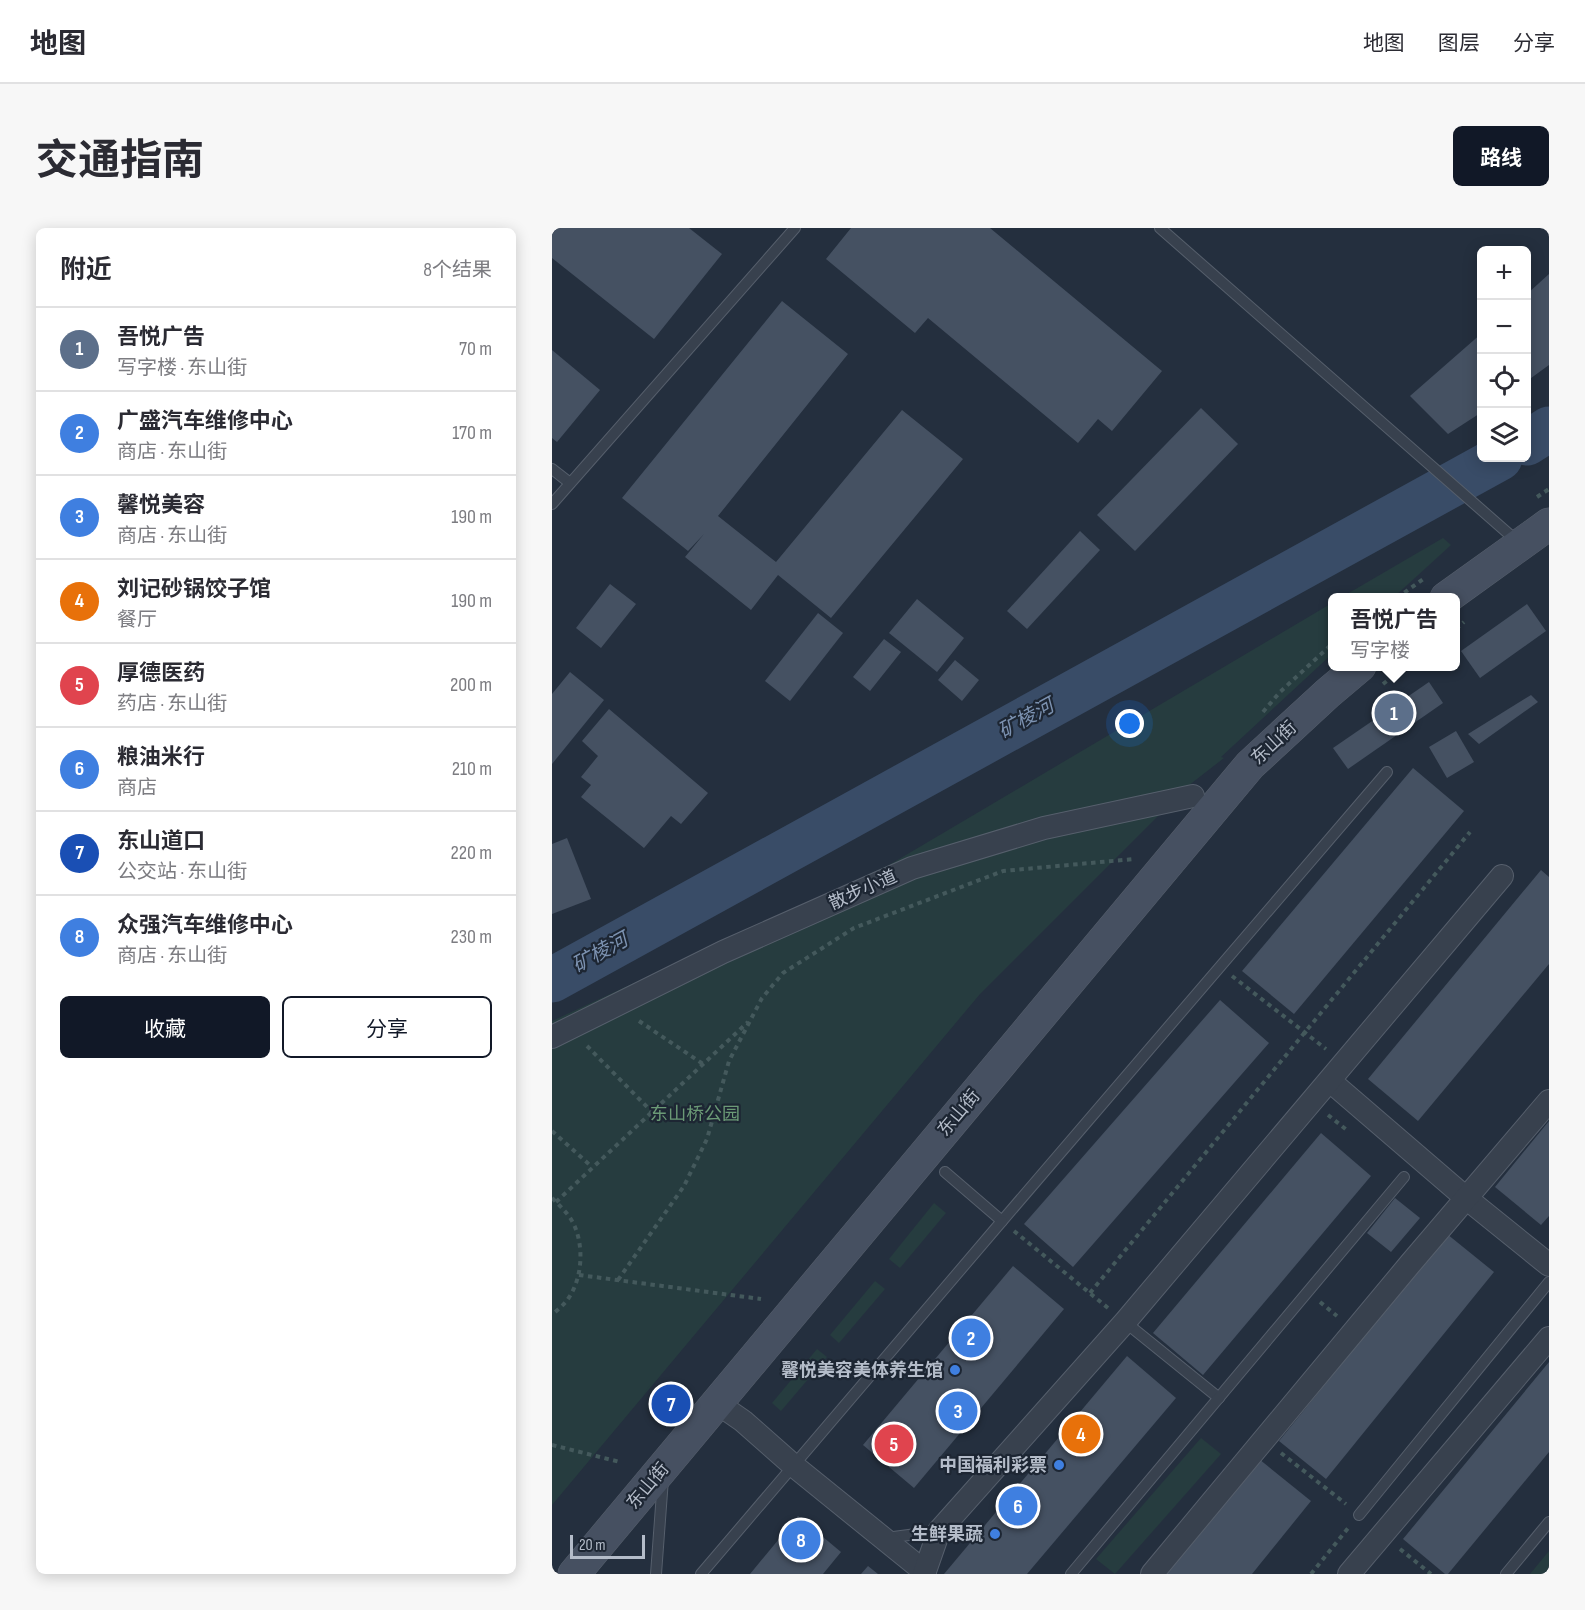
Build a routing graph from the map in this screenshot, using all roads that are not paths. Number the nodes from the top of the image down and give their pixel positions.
1 (795, 228) edge
2 (1160, 228) edge
3 (552, 469) edge
4 (570, 483) junction
5 (552, 504) edge
6 (1549, 524) edge
7 (1521, 544) junction
8 (1452, 593) edge
9 (1354, 671) edge
10 (1387, 772) dead end
11 (1193, 796) dead end
12 (1502, 876) dead end
13 (561, 1033) edge
14 (1330, 1081) junction
15 (1549, 1101) edge
16 (945, 1172) dead end
17 (1404, 1177) dead end
18 (1466, 1198) junction
19 (1002, 1221) junction
20 (1549, 1265) edge
21 (1549, 1282) edge
22 (1125, 1322) junction
23 (1549, 1338) edge
24 (1218, 1398) junction
25 (717, 1403) junction
26 (664, 1466) junction
27 (794, 1466) junction
28 (1359, 1515) road end
29 (1549, 1522) edge
30 (939, 1531) junction
31 (884, 1538) junction
32 (925, 1573) edge
33 (574, 1574) edge
34 (656, 1574) edge
35 (701, 1574) edge
36 (1071, 1574) edge
37 (1152, 1574) edge
38 (1349, 1574) edge
39 (1506, 1574) edge

1 - 4 lane
2 - 7 lane
3 - 4 lane
4 - 5 lane
6 - 7 main road
7 - 8 main road
9 - 25 main road, 东山街
10 - 19 lane
11 - 13 street, 散步小道
12 - 14 street
14 - 18 street
14 - 22 street
15 - 18 street
16 - 19 lane
17 - 24 lane
18 - 20 street
18 - 37 street
19 - 27 lane
21 - 28 lane
22 - 24 lane
22 - 30 street
23 - 38 street
24 - 36 lane
25 - 26 main road, 东山街
25 - 27 street
26 - 33 main road, 东山街
26 - 34 lane
27 - 31 street
27 - 35 lane
29 - 39 lane
30 - 31 lane
30 - 32 street
31 - 32 street

